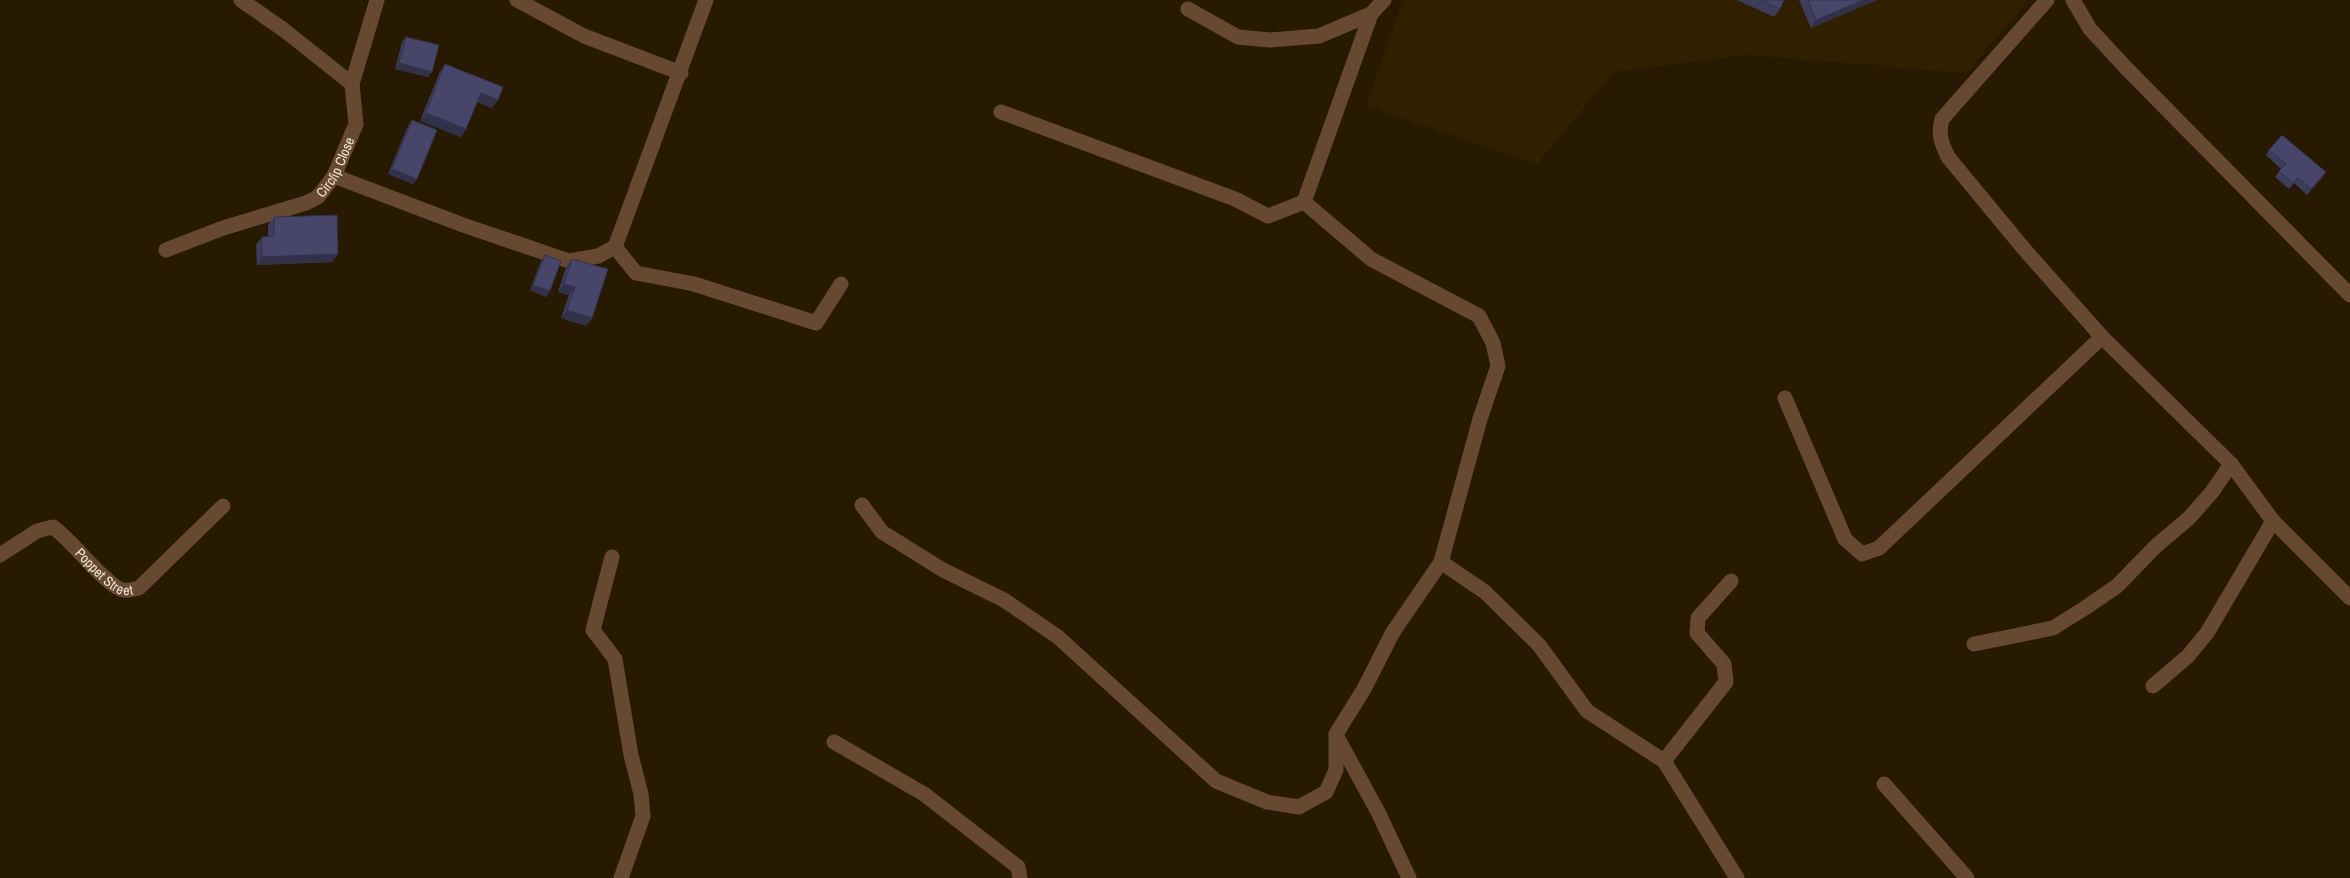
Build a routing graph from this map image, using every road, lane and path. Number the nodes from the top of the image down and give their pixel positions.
1 (241, 0) edge
2 (378, 0) edge
3 (516, 0) edge
4 (706, 0) edge
5 (1384, 0) edge
6 (2046, 0) edge
7 (2073, 0) edge
8 (1188, 9) dead end
9 (1371, 14) junction
10 (681, 73) junction
11 (352, 84) junction
12 (1001, 112) dead end
13 (334, 176) junction
14 (1304, 202) junction
15 (615, 247) junction
16 (166, 250) dead end
17 (841, 284) dead end
18 (2350, 295) edge
19 (2102, 336) junction
20 (1785, 398) dead end
21 (2230, 464) junction
22 (862, 505) dead end
23 (223, 506) dead end
24 (2273, 521) junction
25 (0, 555) edge
26 (612, 557) dead end
27 (1441, 562) junction
28 (1731, 581) dead end
29 (2350, 598) edge
30 (1974, 644) dead end
31 (2153, 686) dead end
32 (1336, 734) junction
33 (834, 742) dead end
34 (1664, 761) junction
35 (1884, 784) dead end
36 (621, 878) edge
37 (1020, 878) edge
38 (1409, 878) edge
39 (1737, 878) edge
40 (1967, 878) edge

1 - 11 street
2 - 11 street
3 - 10 street
4 - 10 street
5 - 9 street
6 - 19 street
7 - 18 street
8 - 9 street
9 - 14 street
10 - 15 street
11 - 13 street, Circlip Close
12 - 14 street
13 - 15 street
13 - 16 street, Circlip Close
14 - 27 street
15 - 17 street
19 - 20 street
19 - 21 street
21 - 24 street
21 - 30 street
22 - 32 street
23 - 25 street, Poppet Street
24 - 29 street
24 - 31 street
26 - 36 street
27 - 32 street
27 - 34 street
28 - 34 street
32 - 38 street
33 - 37 street
34 - 39 street
35 - 40 street

